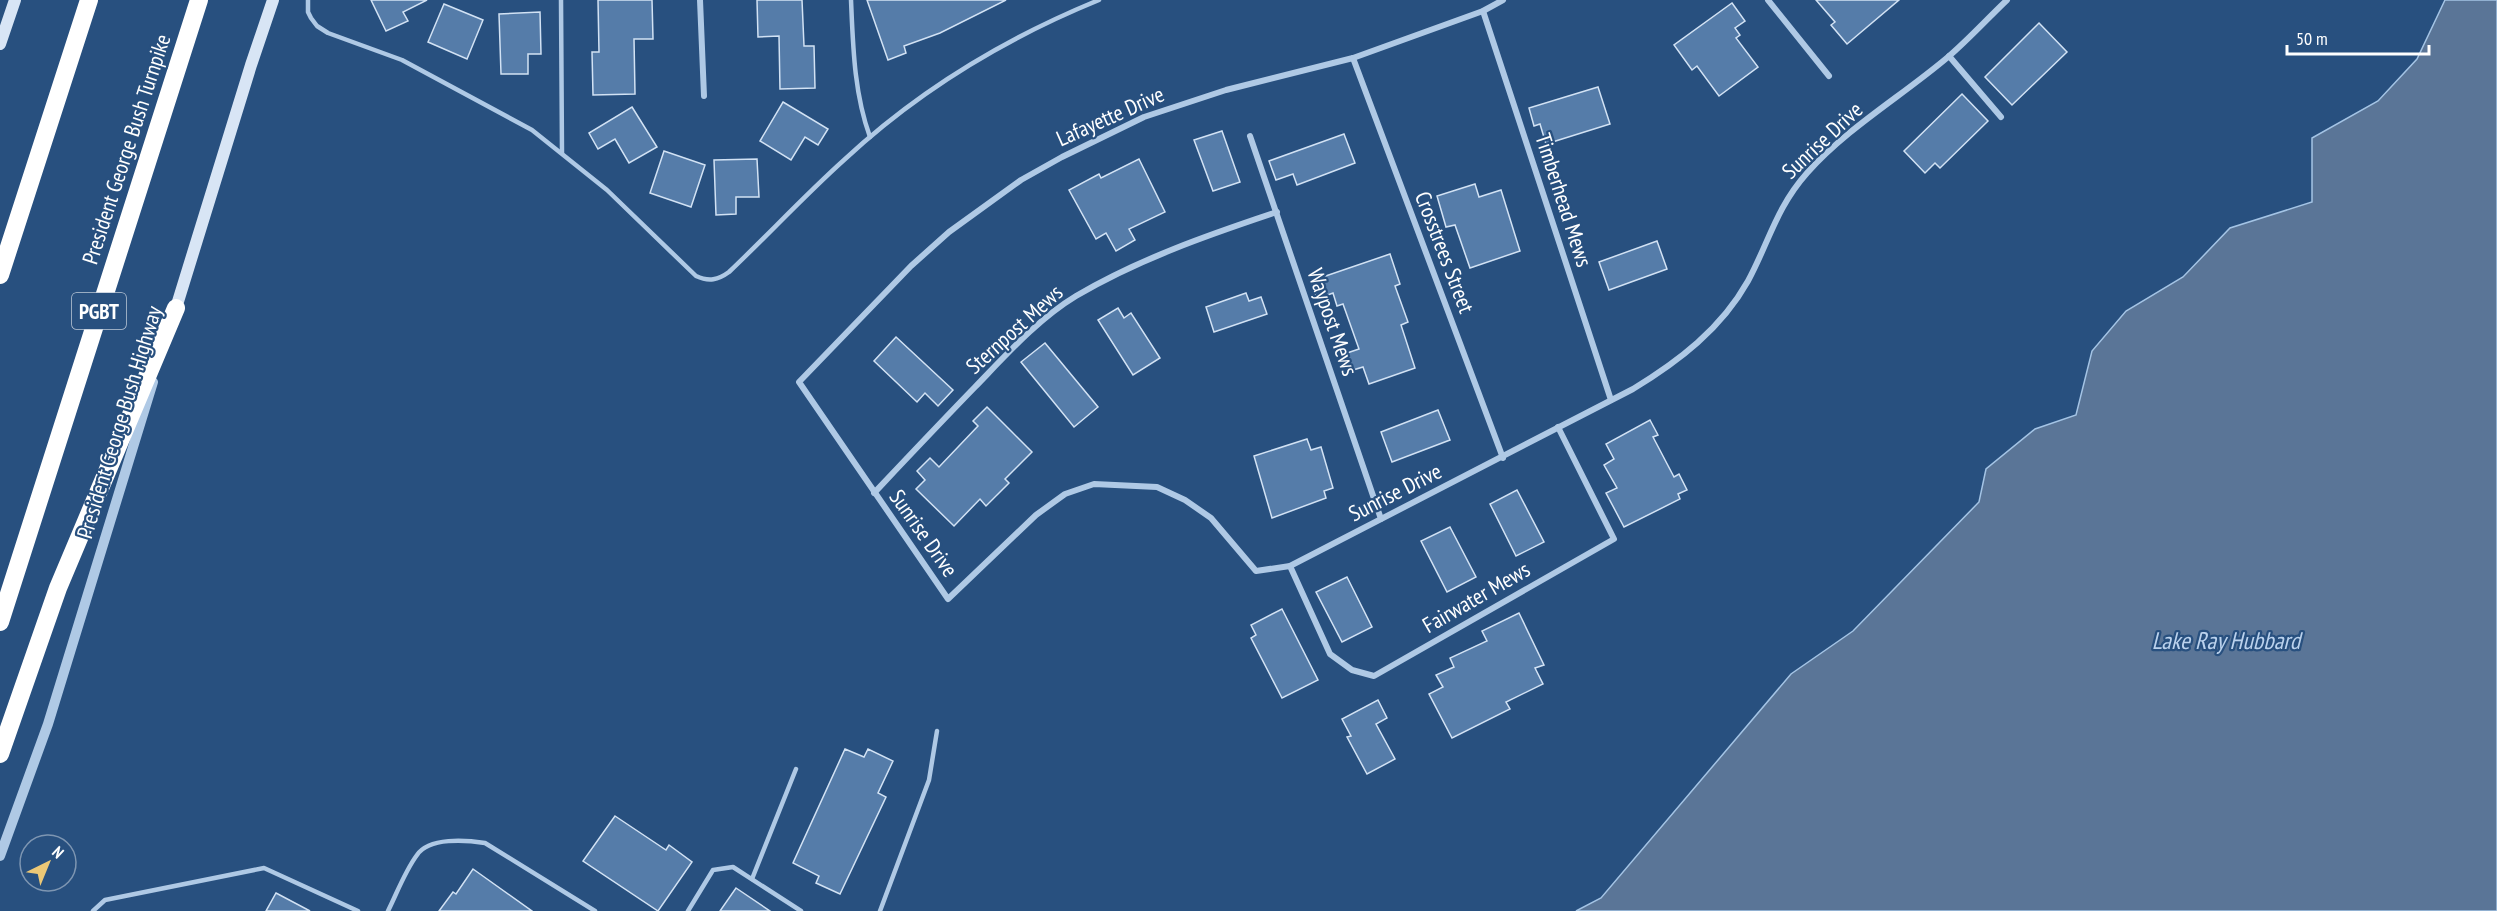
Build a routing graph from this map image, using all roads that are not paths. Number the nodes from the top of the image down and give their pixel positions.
1 (15, 0) edge
2 (88, 0) edge
3 (199, 0) edge
4 (273, 0) edge
5 (308, 0) edge
6 (561, 0) edge
7 (700, 0) edge
8 (851, 0) edge
9 (1099, 0) edge
10 (1503, 0) edge
11 (1768, 0) edge
12 (2007, 0) edge
13 (1483, 11) junction
14 (0, 44) edge
15 (1949, 56) junction
16 (1353, 58) junction
17 (1829, 76) dead end
18 (704, 96) dead end
19 (2001, 117) dead end
20 (1250, 136) dead end
21 (870, 137) junction
22 (562, 153) junction
23 (1277, 212) junction
24 (0, 275) edge
25 (176, 308) junction
26 (799, 382) joint
27 (1611, 400) junction
28 (1558, 427) junction
29 (1503, 458) junction
30 (874, 492) junction
31 (1381, 519) junction
32 (1290, 566) junction
33 (0, 622) edge
34 (937, 731) dead end
35 (0, 754) edge
36 (796, 769) dead end
37 (0, 856) edge
38 (752, 879) junction
39 (93, 911) edge
40 (358, 911) edge
41 (388, 911) edge
42 (595, 911) edge
43 (688, 911) edge
44 (801, 911) edge
45 (880, 911) edge

1 - 14 main road
2 - 24 highway
3 - 33 highway, President George Bush Turnpike / PGBT
4 - 25 main road, President George Bush Highway
5 - 22 lane
6 - 22 lane
7 - 18 street
8 - 21 lane
9 - 21 lane
10 - 13 street, Lafayette Drive
11 - 17 street
12 - 15 street, Sunrise Drive
13 - 16 street, Lafayette Drive
13 - 27 street, Timberhead Mews
15 - 19 street
15 - 27 street, Sunrise Drive
16 - 26 street, Lafayette Drive
16 - 29 street, Crosstrees Street
20 - 23 street, Waypost Mews
21 - 22 lane
23 - 30 street, Sternpost Mews
23 - 31 street, Waypost Mews
25 - 35 highway
25 - 37 street, President George Bush Highway
26 - 30 street, Sunrise Drive
27 - 28 street, Sunrise Drive
28 - 29 street, Sunrise Drive
28 - 32 street, Fairwater Mews
29 - 31 street, Sunrise Drive
30 - 32 street, Sunrise Drive
31 - 32 street, Sunrise Drive
34 - 45 lane
36 - 38 lane
38 - 43 lane
38 - 44 lane
39 - 40 lane
41 - 42 lane

